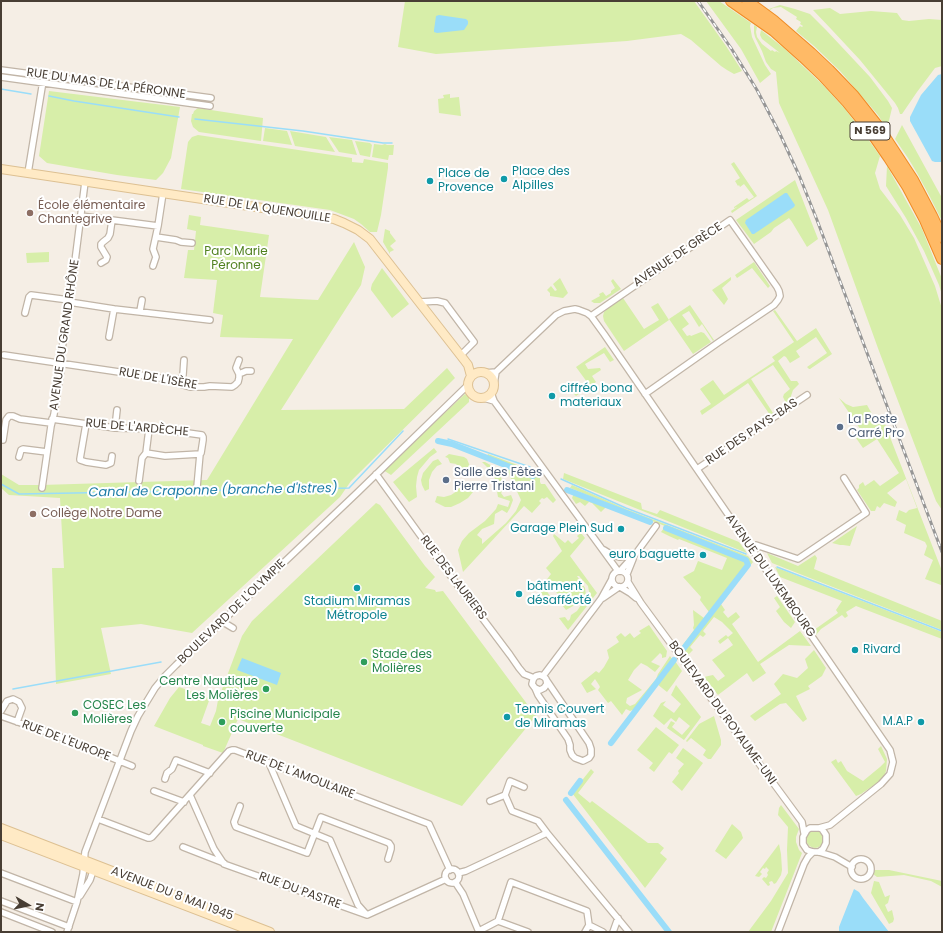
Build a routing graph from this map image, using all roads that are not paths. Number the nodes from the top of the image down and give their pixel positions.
1 (731, 1) edge
2 (747, 1) edge
3 (770, 23) junction
4 (1, 70) edge
5 (44, 75) junction
6 (1, 77) edge
7 (42, 83) junction
8 (211, 98) dead end
9 (210, 106) dead end
10 (1, 169) edge
11 (28, 174) junction
12 (85, 182) junction
13 (163, 194) junction
14 (81, 216) junction
15 (112, 220) junction
16 (158, 226) junction
17 (156, 237) junction
18 (942, 237) edge
19 (192, 243) dead end
20 (942, 259) edge
21 (101, 264) dead end
22 (152, 266) dead end
23 (142, 300) dead end
24 (69, 301) junction
25 (420, 302) junction
26 (114, 308) junction
27 (140, 311) junction
28 (25, 313) dead end
29 (591, 316) junction
30 (210, 320) dead end
31 (109, 338) dead end
32 (4, 355) dead end
33 (461, 355) junction
34 (184, 360) dead end
35 (239, 360) dead end
36 (61, 364) junction
37 (251, 371) dead end
38 (496, 372) junction
39 (239, 374) junction
40 (478, 374) junction
41 (180, 381) junction
42 (494, 384) junction
43 (466, 390) junction
44 (645, 394) junction
45 (807, 395) dead end
46 (490, 397) junction
47 (117, 410) dead end
48 (52, 421) junction
49 (86, 424) junction
50 (115, 428) junction
51 (149, 429) junction
52 (3, 440) dead end
53 (47, 452) junction
54 (146, 453) junction
55 (200, 454) junction
56 (112, 456) dead end
57 (20, 457) dead end
58 (697, 469) junction
59 (376, 474) junction
60 (844, 478) dead end
61 (139, 482) dead end
62 (197, 487) dead end
63 (42, 488) dead end
64 (656, 526) dead end
65 (751, 548) junction
66 (602, 550) junction
67 (637, 552) junction
68 (611, 561) junction
69 (619, 571) junction
70 (627, 574) junction
71 (612, 578) junction
72 (628, 582) junction
73 (620, 587) junction
74 (602, 599) junction
75 (641, 602) junction
76 (222, 622) junction
77 (233, 628) dead end
78 (543, 676) junction
79 (534, 678) junction
80 (546, 681) junction
81 (535, 688) junction
82 (1, 711) edge
83 (1, 716) edge
84 (17, 722) junction
85 (120, 761) junction
86 (269, 763) junction
87 (132, 766) dead end
88 (210, 773) junction
89 (165, 779) dead end
90 (524, 786) dead end
91 (154, 791) dead end
92 (190, 795) junction
93 (504, 795) junction
94 (490, 801) dead end
95 (184, 802) junction
96 (240, 806) dead end
97 (98, 819) junction
98 (803, 823) junction
99 (830, 825) junction
100 (816, 827) junction
101 (1, 828) edge
102 (315, 833) junction
103 (547, 833) junction
104 (804, 833) junction
105 (1, 835) edge
106 (826, 835) junction
107 (825, 846) junction
108 (183, 848) dead end
109 (806, 848) junction
110 (816, 852) junction
111 (808, 857) junction
112 (835, 857) junction
113 (388, 859) dead end
114 (84, 864) junction
115 (224, 864) junction
116 (852, 867) dead end
117 (94, 868) junction
118 (450, 870) junction
119 (1, 873) edge
120 (458, 873) junction
121 (446, 879) junction
122 (455, 882) junction
123 (1, 901) edge
124 (77, 902) junction
125 (1, 912) edge
126 (367, 915) junction
127 (618, 918) junction
128 (498, 921) junction
129 (589, 925) junction
130 (68, 929) edge
131 (479, 931) edge
132 (52, 932) edge
133 (254, 932) edge
134 (270, 932) edge
135 (528, 932) edge
136 (585, 932) edge
137 (603, 932) edge
138 (613, 932) edge
139 (629, 932) edge
140 (778, 932) edge

1 - 3 highway, N 569
2 - 3 highway, N 569
3 - 18 highway, N 569
3 - 20 highway, N 569
4 - 5 street, RUE DU MAS DE LA PÉRONNE
5 - 7 street
5 - 8 street, RUE DU MAS DE LA PÉRONNE
6 - 7 street, RUE DU MAS DE LA PÉRONNE
7 - 9 street, RUE DU MAS DE LA PÉRONNE
7 - 11 street
10 - 11 street, RUE DE LA QUENOUILLE
11 - 12 street, RUE DE LA QUENOUILLE
12 - 13 street, RUE DE LA QUENOUILLE
12 - 14 street, AVENUE DU GRAND RHÔNE
13 - 16 street
13 - 25 street, RUE DE LA QUENOUILLE
14 - 15 street
14 - 24 street, AVENUE DU GRAND RHÔNE
15 - 16 street
15 - 21 street
16 - 17 street
17 - 19 street
17 - 22 street
23 - 27 street
24 - 26 street
24 - 28 street
24 - 36 street, AVENUE DU GRAND RHÔNE
25 - 33 street, RUE DE LA QUENOUILLE
25 - 33 street
26 - 27 street
26 - 31 street
27 - 30 street
29 - 38 street
29 - 44 street, AVENUE DU LUXEMBOURG
29 - 44 street, AVENUE DE GRÈCE
32 - 36 street, RUE DE L'ISÈRE
33 - 40 street, RUE DE LA QUENOUILLE
34 - 41 street
35 - 39 street
36 - 41 street, RUE DE L'ISÈRE
36 - 48 street, AVENUE DU GRAND RHÔNE
37 - 39 street
38 - 40 street
38 - 42 street
39 - 41 street, RUE DE L'ISÈRE
40 - 42 street
40 - 43 street
42 - 46 street
43 - 46 street
43 - 59 street, BOULEVARD DE L'OLYMPIE
44 - 58 street, AVENUE DU LUXEMBOURG
45 - 58 street, RUE DES PAYS-BAS
46 - 66 street
47 - 50 street
48 - 49 street, RUE DE L'ARDÈCHE
48 - 52 street, RUE DE L'ARDÈCHE
48 - 53 street, AVENUE DU GRAND RHÔNE
49 - 50 street, RUE DE L'ARDÈCHE
49 - 56 street
50 - 51 street, RUE DE L'ARDÈCHE
51 - 54 street
51 - 55 street, RUE DE L'ARDÈCHE
53 - 57 street
53 - 63 street, AVENUE DU GRAND RHÔNE
54 - 55 street
54 - 61 street
55 - 62 street
58 - 65 street, AVENUE DU LUXEMBOURG
59 - 76 street, BOULEVARD DE L'OLYMPIE
59 - 79 street, RUE DES LAURIERS
60 - 65 street
64 - 67 street
65 - 99 street, AVENUE DU LUXEMBOURG
66 - 67 street
66 - 68 street
67 - 69 street
67 - 70 street
68 - 69 street
68 - 71 street
69 - 70 street
69 - 71 street
70 - 72 street
71 - 73 street
71 - 74 street
72 - 73 street
72 - 75 street, BOULEVARD DU ROYAUME-UNI
73 - 74 street
73 - 75 street, BOULEVARD DU ROYAUME-UNI
74 - 78 street
75 - 98 street, BOULEVARD DU ROYAUME-UNI
76 - 77 street
76 - 85 street, BOULEVARD DE L'OLYMPIE
78 - 79 street
78 - 80 street
79 - 81 street
80 - 81 street
80 - 81 street
82 - 84 street
83 - 84 street, RUE DE L'EUROPE
84 - 85 street, RUE DE L'EUROPE
85 - 87 street, RUE DE L'EUROPE
85 - 97 street, BOULEVARD DE L'OLYMPIE
86 - 88 street, RUE DE L'AMOULAIRE
86 - 102 street
86 - 118 street, RUE DE L'AMOULAIRE
88 - 89 street
88 - 92 street, RUE DE L'AMOULAIRE
90 - 93 street
91 - 95 street
92 - 95 street, RUE DE L'AMOULAIRE
92 - 115 street
93 - 94 street
93 - 103 street
95 - 97 street, RUE DE L'AMOULAIRE
96 - 102 street
97 - 114 street, BOULEVARD DE L'OLYMPIE
98 - 100 street, BOULEVARD DU ROYAUME-UNI
98 - 104 street
99 - 100 street, AVENUE DU LUXEMBOURG
99 - 106 street, AVENUE DU LUXEMBOURG
100 - 104 street
100 - 106 street
101 - 114 street
102 - 113 street
102 - 126 street
103 - 120 street
103 - 127 street
104 - 109 street
105 - 114 street
106 - 107 street
107 - 110 street
107 - 112 street
108 - 115 street, RUE DU PASTRE
109 - 110 street
109 - 111 street
110 - 111 street
110 - 112 street
111 - 140 street
112 - 116 street
114 - 117 street
114 - 124 street, BOULEVARD DE L'OLYMPIE
115 - 126 street, RUE DU PASTRE
117 - 124 street
117 - 133 street, AVENUE DU 8 MAI 1945
117 - 134 street, AVENUE DU 8 MAI 1945
118 - 120 street
118 - 121 street
119 - 124 street
120 - 122 street
121 - 122 street
121 - 126 street
122 - 131 street
123 - 130 street
124 - 130 street
125 - 132 street
127 - 138 street
127 - 139 street
128 - 129 street
128 - 131 street
128 - 135 street
129 - 136 street
129 - 137 street

